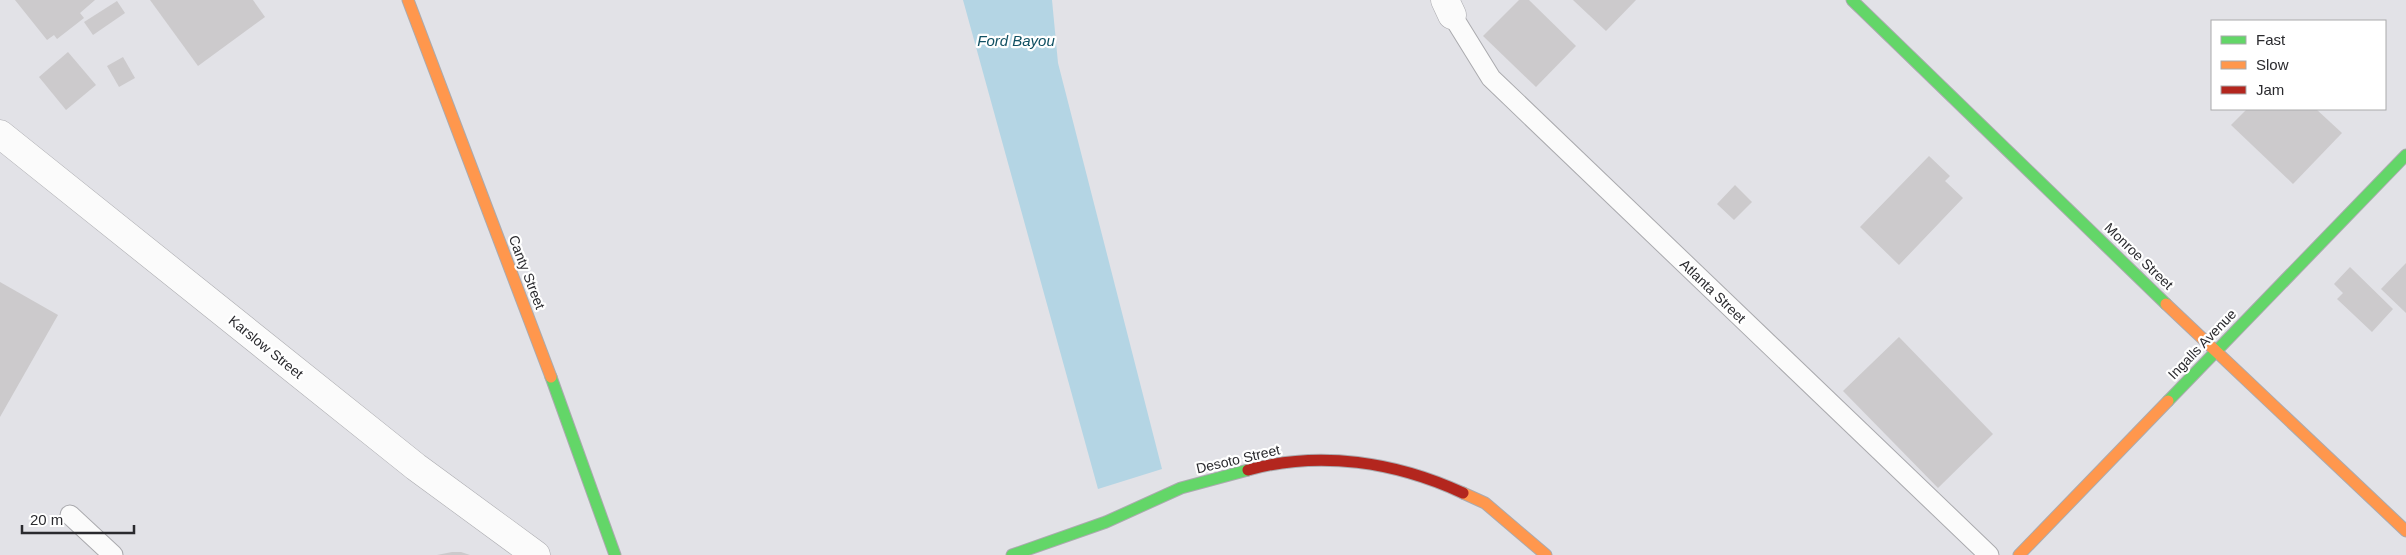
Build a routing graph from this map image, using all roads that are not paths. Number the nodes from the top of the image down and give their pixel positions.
1 (408, 0) edge
2 (1852, 0) edge
3 (1449, 8) edge
4 (0, 134) edge
5 (2406, 155) edge
6 (2216, 352) junction
7 (70, 515) dead end
8 (2406, 531) edge
9 (113, 555) edge
10 (536, 555) edge
11 (615, 555) edge
12 (1012, 555) edge
13 (1546, 555) edge
14 (1989, 555) edge
15 (2019, 555) edge

1 - 11 street, Canty Street
2 - 6 street, Monroe Street
3 - 14 lane, Atlanta Street
4 - 10 street, Karslow Street
5 - 6 street, Ingalls Avenue
6 - 8 street, Monroe Street
6 - 15 street, Ingalls Avenue
7 - 9 lane
12 - 13 street, Desoto Street

